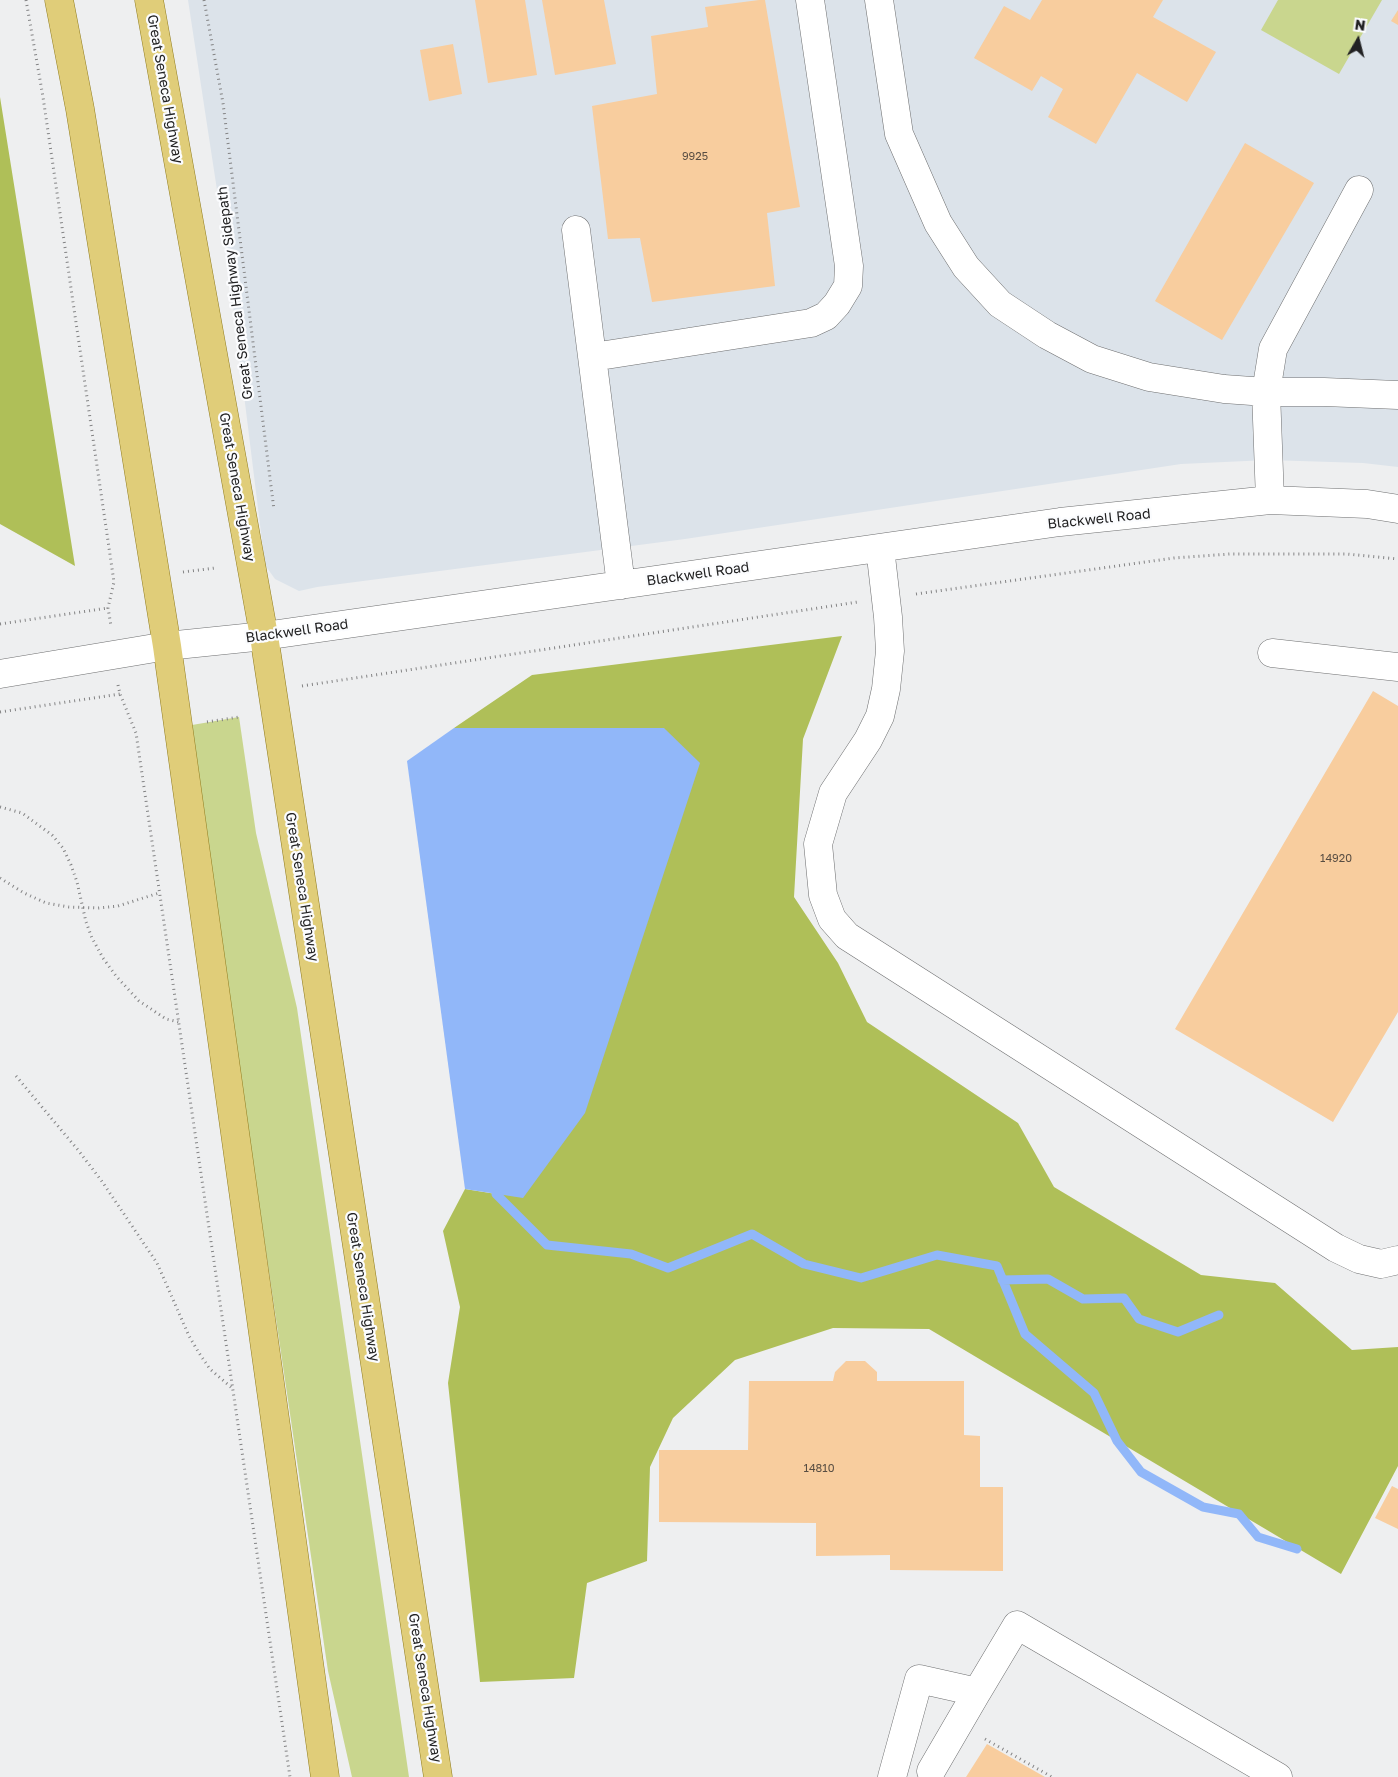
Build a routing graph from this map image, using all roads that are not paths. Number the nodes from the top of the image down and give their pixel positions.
1 (59, 0) edge
2 (149, 0) edge
3 (810, 0) edge
4 (879, 0) edge
5 (1359, 190) dead end
6 (576, 230) dead end
7 (593, 357) junction
8 (1266, 392) junction
9 (1398, 395) edge
10 (1270, 500) junction
11 (1398, 509) edge
12 (880, 548) junction
13 (621, 586) junction
14 (264, 636) junction
15 (167, 646) junction
16 (1272, 653) dead end
17 (1398, 667) edge
18 (0, 674) edge
19 (1398, 1260) edge
20 (977, 1692) junction
21 (931, 1771) dead end
22 (325, 1777) edge
23 (438, 1777) edge
24 (892, 1777) edge
25 (1278, 1777) edge

1 - 15 main road
2 - 14 main road, Great Seneca Highway
3 - 7 street
4 - 8 street
5 - 8 street
6 - 7 street
7 - 13 street
8 - 9 street
8 - 10 street
10 - 11 street, Blackwell Road
10 - 12 street, Blackwell Road
12 - 13 street, Blackwell Road
12 - 19 street
13 - 14 street, Blackwell Road
14 - 15 street, Blackwell Road
14 - 23 main road, Great Seneca Highway
15 - 18 street, Blackwell Road
15 - 22 main road
16 - 17 street
20 - 21 street
20 - 24 street
20 - 25 street

